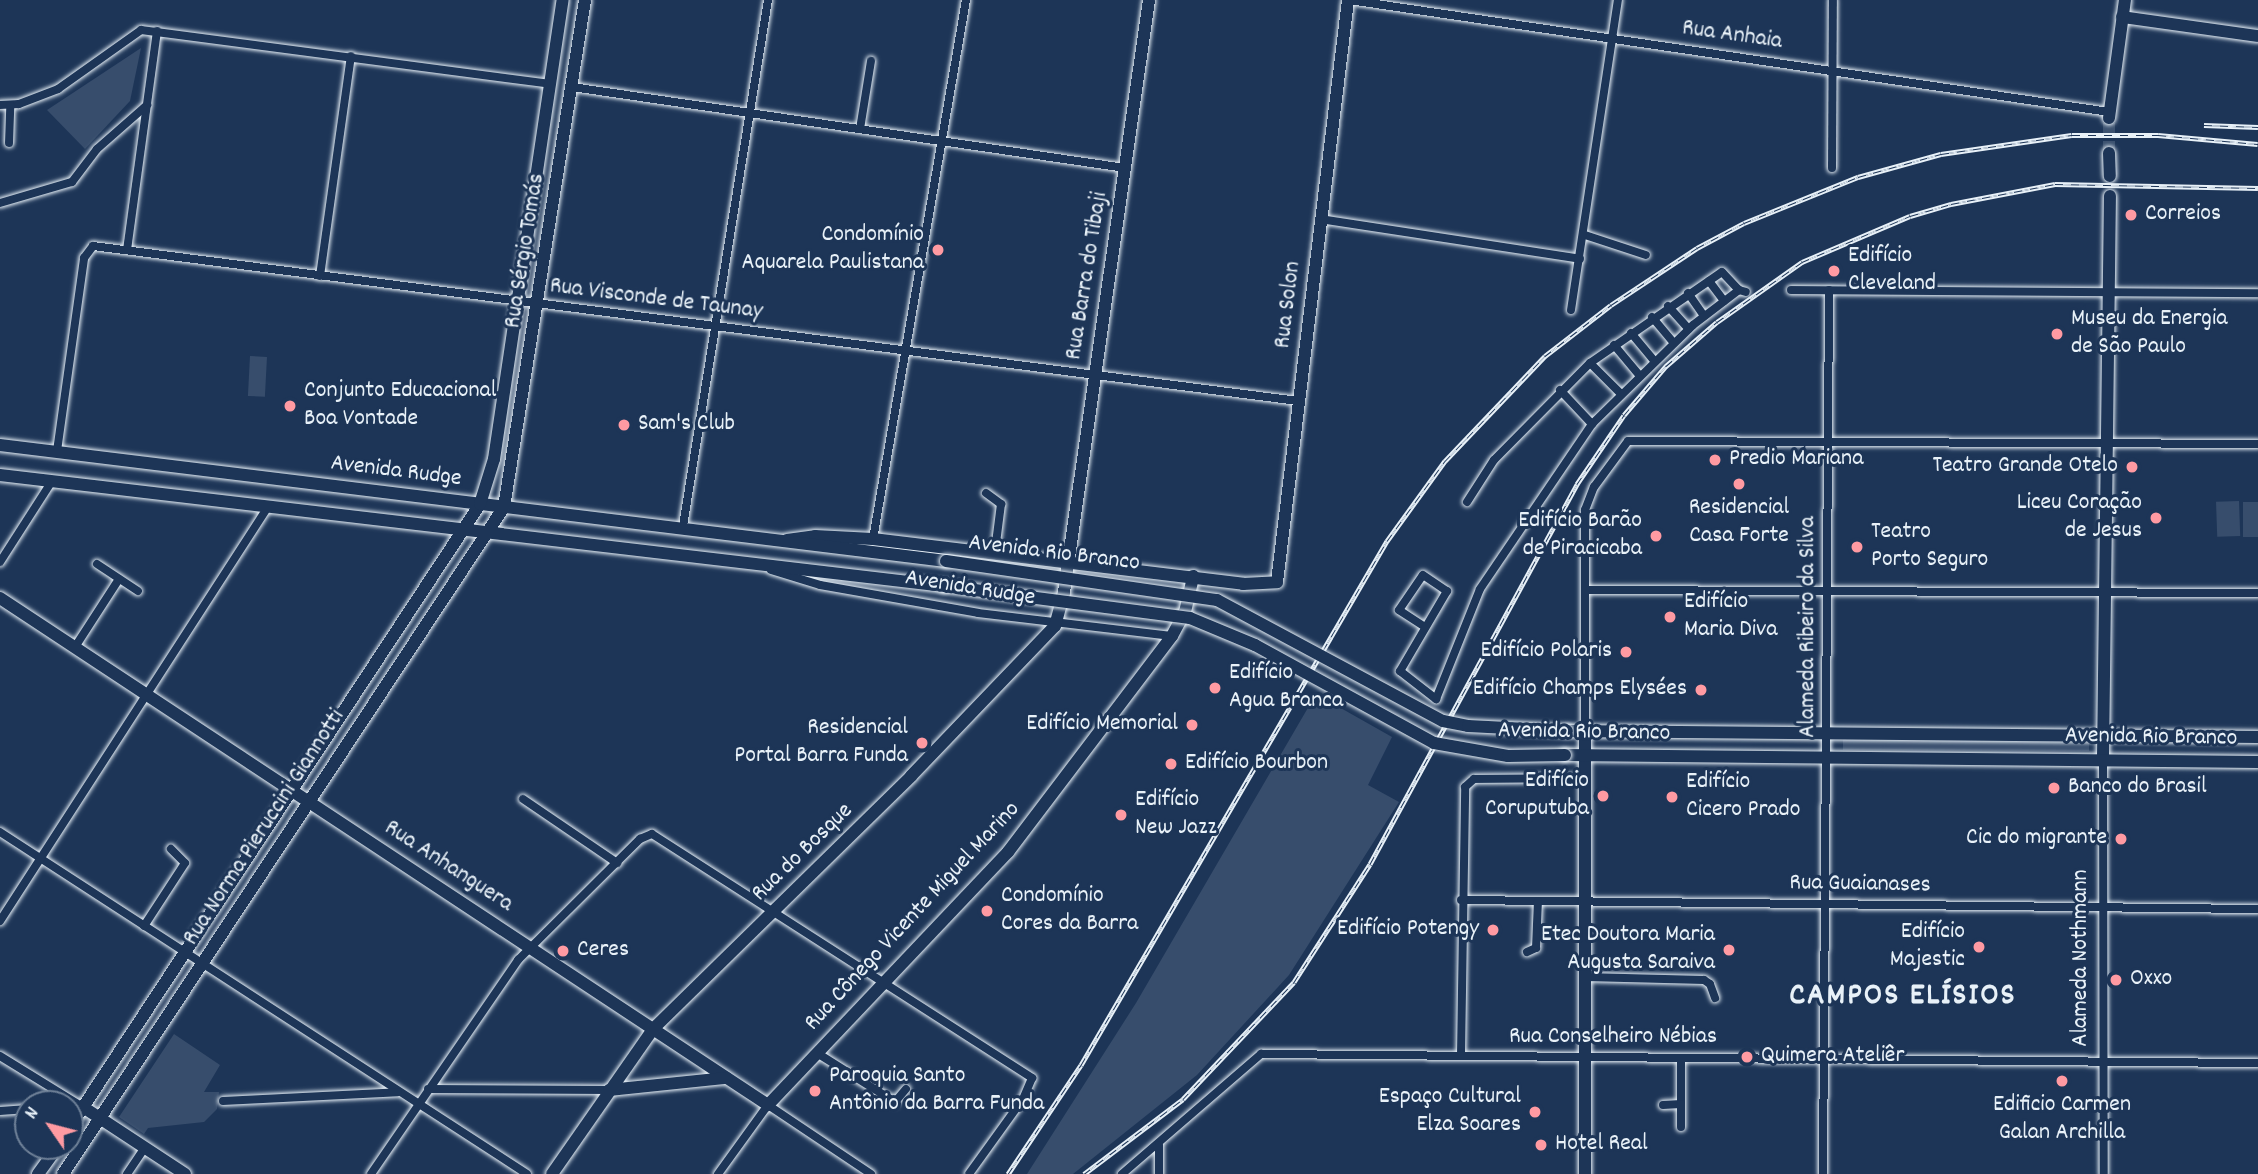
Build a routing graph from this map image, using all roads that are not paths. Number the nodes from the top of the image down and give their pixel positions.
1 (563, 0) edge
2 (585, 0) edge
3 (768, 0) edge
4 (966, 0) edge
5 (1149, 0) edge
6 (1348, 0) edge
7 (1618, 0) edge
8 (1833, 0) edge
9 (2124, 0) edge
10 (2122, 17) junction
11 (157, 32) junction
12 (2258, 36) edge
13 (1613, 38) junction
14 (351, 56) junction
15 (872, 61) dead end
16 (1833, 71) junction
17 (550, 84) junction
18 (572, 87) junction
19 (5, 105) edge
20 (147, 105) junction
21 (749, 113) junction
22 (2109, 115) joint
23 (5, 130) edge
24 (860, 130) junction
25 (942, 141) junction
26 (9, 143) dead end
27 (2109, 153) tunnel mouth
28 (1832, 167) dead end
29 (1125, 168) junction
30 (2110, 176) dead end
31 (2110, 196) dead end
32 (0, 202) edge
33 (1320, 219) junction
34 (1585, 235) junction
35 (127, 250) junction
36 (1646, 256) dead end
37 (1580, 259) junction
38 (320, 276) junction
39 (1709, 281) junction
40 (1791, 290) dead end
41 (1829, 290) junction
42 (2109, 292) junction
43 (2258, 292) edge
44 (1688, 293) junction
45 (1724, 301) junction
46 (517, 302) junction
47 (539, 304) junction
48 (1668, 306) junction
49 (1571, 310) dead end
50 (1704, 316) junction
51 (1652, 317) junction
52 (714, 326) junction
53 (1689, 329) junction
54 (1630, 333) junction
55 (1674, 342) junction
56 (1614, 345) junction
57 (906, 351) junction
58 (1654, 360) junction
59 (1590, 363) junction
60 (1094, 374) junction
61 (1639, 375) junction
62 (1560, 390) junction
63 (1620, 393) junction
64 (1298, 401) junction
65 (1592, 424) junction
66 (1829, 442) junction
67 (2108, 444) junction
68 (2258, 444) edge
69 (0, 445) edge
70 (58, 451) junction
71 (0, 475) edge
72 (52, 481) junction
73 (986, 493) dead end
74 (1467, 502) dead end
75 (480, 504) junction
76 (268, 507) junction
77 (504, 507) junction
78 (683, 526) junction
79 (463, 530) junction
80 (485, 533) junction
81 (873, 539) junction
82 (786, 540) junction
83 (995, 551) junction
84 (1068, 559) junction
85 (946, 561) joint
86 (0, 562) edge
87 (97, 564) dead end
88 (765, 567) junction
89 (1193, 576) junction
90 (119, 579) junction
91 (1243, 584) joint
92 (944, 586) joint
93 (1585, 590) junction
94 (2105, 590) junction
95 (138, 591) dead end
96 (1828, 591) junction
97 (2258, 593) edge
98 (0, 598) edge
99 (1056, 622) junction
100 (1425, 627) junction
101 (1172, 636) junction
102 (75, 647) junction
103 (147, 694) junction
104 (1585, 731) junction
105 (1827, 731) junction
106 (2103, 734) junction
107 (2258, 737) edge
108 (1584, 755) junction
109 (1827, 755) junction
110 (2103, 757) junction
111 (2258, 762) edge
112 (1585, 778) junction
113 (292, 790) junction
114 (523, 799) dead end
115 (308, 801) junction
116 (0, 832) edge
117 (172, 849) dead end
118 (40, 859) junction
119 (617, 863) junction
120 (1461, 900) junction
121 (1538, 901) junction
122 (1585, 901) junction
123 (1825, 904) junction
124 (2103, 907) junction
125 (2258, 909) edge
126 (772, 912) junction
127 (0, 921) edge
128 (144, 926) junction
129 (531, 947) junction
130 (185, 952) junction
131 (1527, 952) dead end
132 (202, 962) junction
133 (1585, 977) junction
134 (884, 984) junction
135 (1715, 998) dead end
136 (653, 1029) junction
137 (817, 1052) junction
138 (1461, 1055) junction
139 (0, 1056) edge
140 (1585, 1057) junction
141 (1681, 1058) junction
142 (1824, 1059) junction
143 (2103, 1062) junction
144 (628, 1063) junction
145 (2258, 1063) edge
146 (726, 1078) junction
147 (906, 1088) dead end
148 (428, 1089) junction
149 (640, 1089) junction
150 (50, 1090) edge
151 (609, 1090) junction
152 (399, 1092) junction
153 (84, 1097) edge
154 (223, 1101) dead end
155 (417, 1104) junction
156 (1681, 1104) junction
157 (768, 1105) junction
158 (1663, 1105) dead end
159 (84, 1112) edge
160 (100, 1119) junction
161 (1681, 1127) dead end
162 (1159, 1145) junction
163 (145, 1147) junction
164 (63, 1174) edge
165 (127, 1174) edge
166 (185, 1174) edge
167 (371, 1174) edge
168 (527, 1174) edge
169 (552, 1174) edge
170 (718, 1174) edge
171 (871, 1174) edge
172 (970, 1174) edge
173 (1122, 1174) edge
174 (1159, 1174) edge
175 (1585, 1174) edge
176 (1824, 1174) edge
177 (2104, 1174) edge

1 - 17 main road, Rua Sérgio Tomás
2 - 18 main road, Rua Sérgio Tomás
3 - 21 street
4 - 25 street
5 - 29 main road, Rua Barra do Tibaji
6 - 13 street, Rua Anhaia
6 - 33 main road, Rua Solon
7 - 13 street
8 - 16 street
9 - 10 main road
10 - 12 main road
10 - 22 main road
11 - 14 street
11 - 19 street
11 - 20 street
13 - 16 street, Rua Anhaia
13 - 34 street
14 - 17 street
14 - 38 street
15 - 24 street
16 - 22 street, Rua Anhaia
16 - 28 street
17 - 46 main road, Rua Sérgio Tomás
18 - 21 street
18 - 47 main road, Rua Sérgio Tomás
19 - 23 street
20 - 32 street
20 - 35 street
21 - 24 street
21 - 52 street
23 - 26 street
24 - 25 street
25 - 29 street
25 - 57 street
27 - 30 main road
29 - 60 main road, Rua Barra do Tibaji
31 - 42 main road, Alameda Nothmann
33 - 37 street
33 - 64 main road, Rua Solon
34 - 36 street
34 - 37 street
35 - 38 street, Rua Visconde de Taunay
35 - 70 street, Rua Visconde de Taunay
37 - 49 street
38 - 46 street, Rua Visconde de Taunay
39 - 44 street
39 - 45 street
39 - 45 street
40 - 41 street
41 - 42 street
41 - 66 street, Alameda Ribeiro da Silva
42 - 43 street
42 - 67 main road, Alameda Nothmann
44 - 48 street
44 - 50 street
45 - 50 street
46 - 47 street, Rua Visconde de Taunay
46 - 75 main road, Rua Sérgio Tomás
47 - 52 street, Rua Visconde de Taunay
47 - 77 main road, Rua Sérgio Tomás
48 - 51 street
48 - 53 street
50 - 53 street
51 - 54 street
51 - 55 street
52 - 57 street, Rua Visconde de Taunay
52 - 78 street
53 - 55 street
54 - 56 street
54 - 58 street
55 - 58 street
56 - 59 street
56 - 61 street
57 - 60 street, Rua Visconde de Taunay
57 - 81 street
58 - 61 street
59 - 62 street
59 - 63 street
60 - 64 street, Rua Visconde de Taunay
60 - 84 main road, Rua Barra do Tibaji
61 - 63 street
62 - 65 street
62 - 74 street
63 - 65 street
64 - 91 main road, Rua Solon
65 - 100 street
66 - 67 street
66 - 93 street
66 - 96 street, Alameda Ribeiro da Silva
67 - 68 street
67 - 94 main road, Alameda Nothmann
69 - 70 main road, Avenida Rudge
70 - 75 main road, Avenida Rudge
71 - 72 main road, Avenida Rudge
72 - 76 main road, Avenida Rudge
72 - 86 street
73 - 83 street
75 - 77 main road, Avenida Rudge
75 - 79 main road, Rua Norma Pieruccini Giannotti
76 - 79 main road, Avenida Rudge
76 - 103 street
77 - 78 main road, Avenida Rudge
77 - 80 main road, Rua Norma Pieruccini Giannotti
78 - 82 main road, Avenida Rudge
79 - 80 main road, Avenida Rudge
79 - 113 main road, Rua Norma Pieruccini Giannotti
80 - 88 main road, Avenida Rudge
80 - 115 main road, Rua Norma Pieruccini Giannotti
81 - 82 main road, Avenida Rudge
81 - 83 main road, Avenida Rudge
82 - 85 main road, Avenida Rudge
83 - 84 main road, Avenida Rudge
84 - 89 main road, Avenida Rudge
84 - 99 main road, Rua do Bosque
85 - 104 main road, Avenida Rio Branco, bridge
87 - 90 street
88 - 92 main road, Avenida Rudge
88 - 99 street, Avenida Rudge
89 - 91 main road, Avenida Rudge
89 - 101 main road, Rua Cônego Vicente Miguel Marino
90 - 95 street
90 - 102 street
92 - 108 main road, Avenida Rio Branco, bridge
93 - 96 street
93 - 104 street
94 - 96 street
94 - 97 street
94 - 106 main road, Alameda Nothmann
96 - 105 street, Alameda Ribeiro da Silva
98 - 102 main road, Rua Anhanguera
99 - 101 street, Avenida Rudge
99 - 126 main road, Rua do Bosque
100 - 100 street
101 - 134 main road, Rua Cônego Vicente Miguel Marino
102 - 103 main road, Rua Anhanguera
103 - 113 main road, Rua Anhanguera
103 - 118 street
104 - 105 main road, Avenida Rio Branco
104 - 108 main road
105 - 106 main road, Avenida Rio Branco
105 - 109 street, Alameda Ribeiro da Silva
106 - 107 main road, Avenida Rio Branco
106 - 110 main road, Alameda Nothmann
108 - 109 main road, Avenida Rio Branco
108 - 112 main road
109 - 110 main road, Avenida Rio Branco
109 - 123 street, Alameda Ribeiro da Silva
110 - 111 main road, Avenida Rio Branco
110 - 124 street, Alameda Nothmann
112 - 120 street, Avenida Rio Branco
112 - 122 main road
113 - 115 main road, Rua Anhanguera
113 - 130 main road, Rua Norma Pieruccini Giannotti
114 - 119 street
115 - 129 main road, Rua Anhanguera
115 - 132 main road, Rua Norma Pieruccini Giannotti
116 - 118 street
117 - 128 street
118 - 127 street
118 - 128 street
119 - 126 street
119 - 129 street
120 - 121 street, Rua Guaianases
120 - 138 street
121 - 122 street, Rua Guaianases
121 - 131 street
122 - 123 street, Rua Guaianases
122 - 133 main road
123 - 124 street, Rua Guaianases
123 - 142 street, Alameda Ribeiro da Silva
124 - 125 street, Rua Guaianases
124 - 143 street, Alameda Nothmann
126 - 134 street
126 - 136 main road, Rua do Bosque
128 - 130 street
129 - 136 main road, Rua Anhanguera
129 - 148 street
130 - 132 street
130 - 153 main road, Rua Norma Pieruccini Giannotti
132 - 152 street
132 - 160 main road, Rua Norma Pieruccini Giannotti
133 - 135 street
133 - 140 main road
134 - 137 main road, Rua Cônego Vicente Miguel Marino
134 - 172 street
136 - 144 main road, Rua do Bosque
136 - 146 main road, Rua Anhanguera
137 - 147 street
137 - 157 main road, Rua Cônego Vicente Miguel Marino
138 - 140 street, Rua Conselheiro Nébias
138 - 162 street, Rua Conselheiro Nébias
139 - 150 street
140 - 141 street, Rua Conselheiro Nébias
140 - 175 main road
141 - 142 street, Rua Conselheiro Nébias
141 - 156 street
142 - 143 street, Rua Conselheiro Nébias
142 - 176 street, Alameda Ribeiro da Silva
143 - 145 street, Rua Conselheiro Nébias
143 - 177 street, Alameda Nothmann
144 - 149 main road
144 - 151 main road, Rua do Bosque
146 - 149 main road
146 - 157 main road, Rua Anhanguera
148 - 151 street
148 - 155 street
149 - 151 main road
151 - 169 main road, Rua do Bosque
152 - 154 street
152 - 155 street
155 - 167 street
155 - 168 street
156 - 158 street
156 - 161 street
157 - 170 street, Rua Cônego Vicente Miguel Marino
157 - 171 street, Rua Anhanguera
159 - 160 main road
160 - 163 main road
160 - 164 main road, Rua Norma Pieruccini Giannotti
162 - 173 street
162 - 174 street
163 - 165 street
163 - 166 main road

